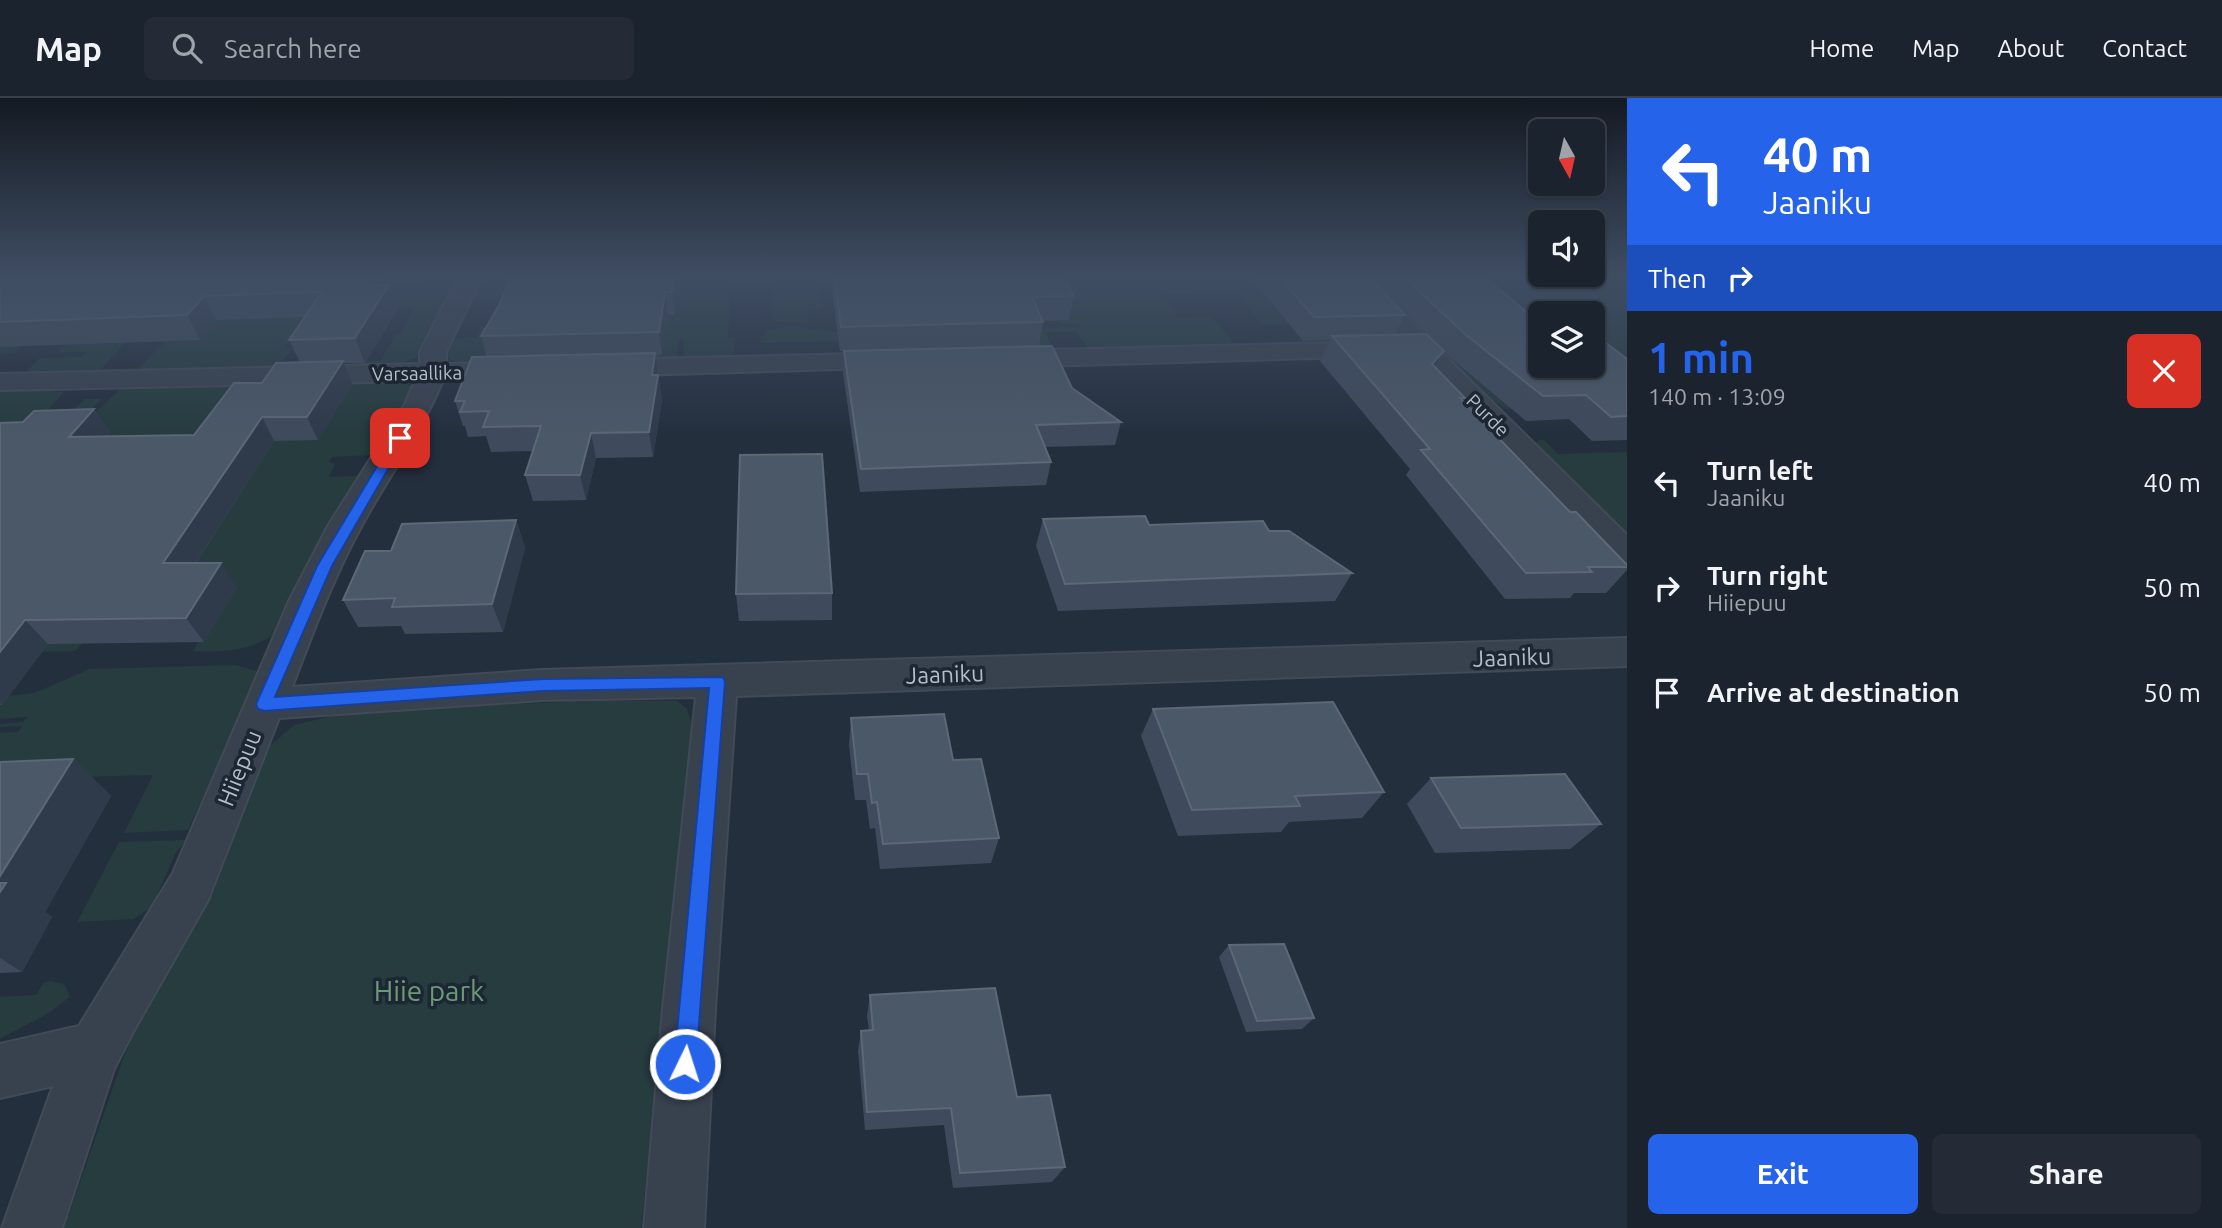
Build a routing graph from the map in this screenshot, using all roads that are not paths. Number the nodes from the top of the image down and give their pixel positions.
1 (445, 328) edge
2 (1401, 328) edge
3 (1421, 348) junction
4 (982, 359) edge
5 (916, 361) edge
6 (582, 369) edge
7 (542, 370) edge
8 (433, 372) junction
9 (0, 382) edge
10 (1627, 555) edge
11 (1627, 652) edge
12 (717, 682) junction
13 (264, 704) junction
14 (96, 1049) junction
15 (0, 1072) edge
16 (32, 1228) edge
17 (674, 1228) edge

1 - 8 street, Hiiepuu
2 - 3 street, Purde
3 - 4 street
3 - 10 street, Purde
5 - 6 street
7 - 8 street, Varsaallika
8 - 9 street, Varsaallika
8 - 13 street, Hiiepuu
11 - 12 street, Jaaniku
12 - 13 street, Jaaniku
12 - 17 street
13 - 14 street, Hiiepuu
14 - 15 street
14 - 16 street, Hiiepuu

